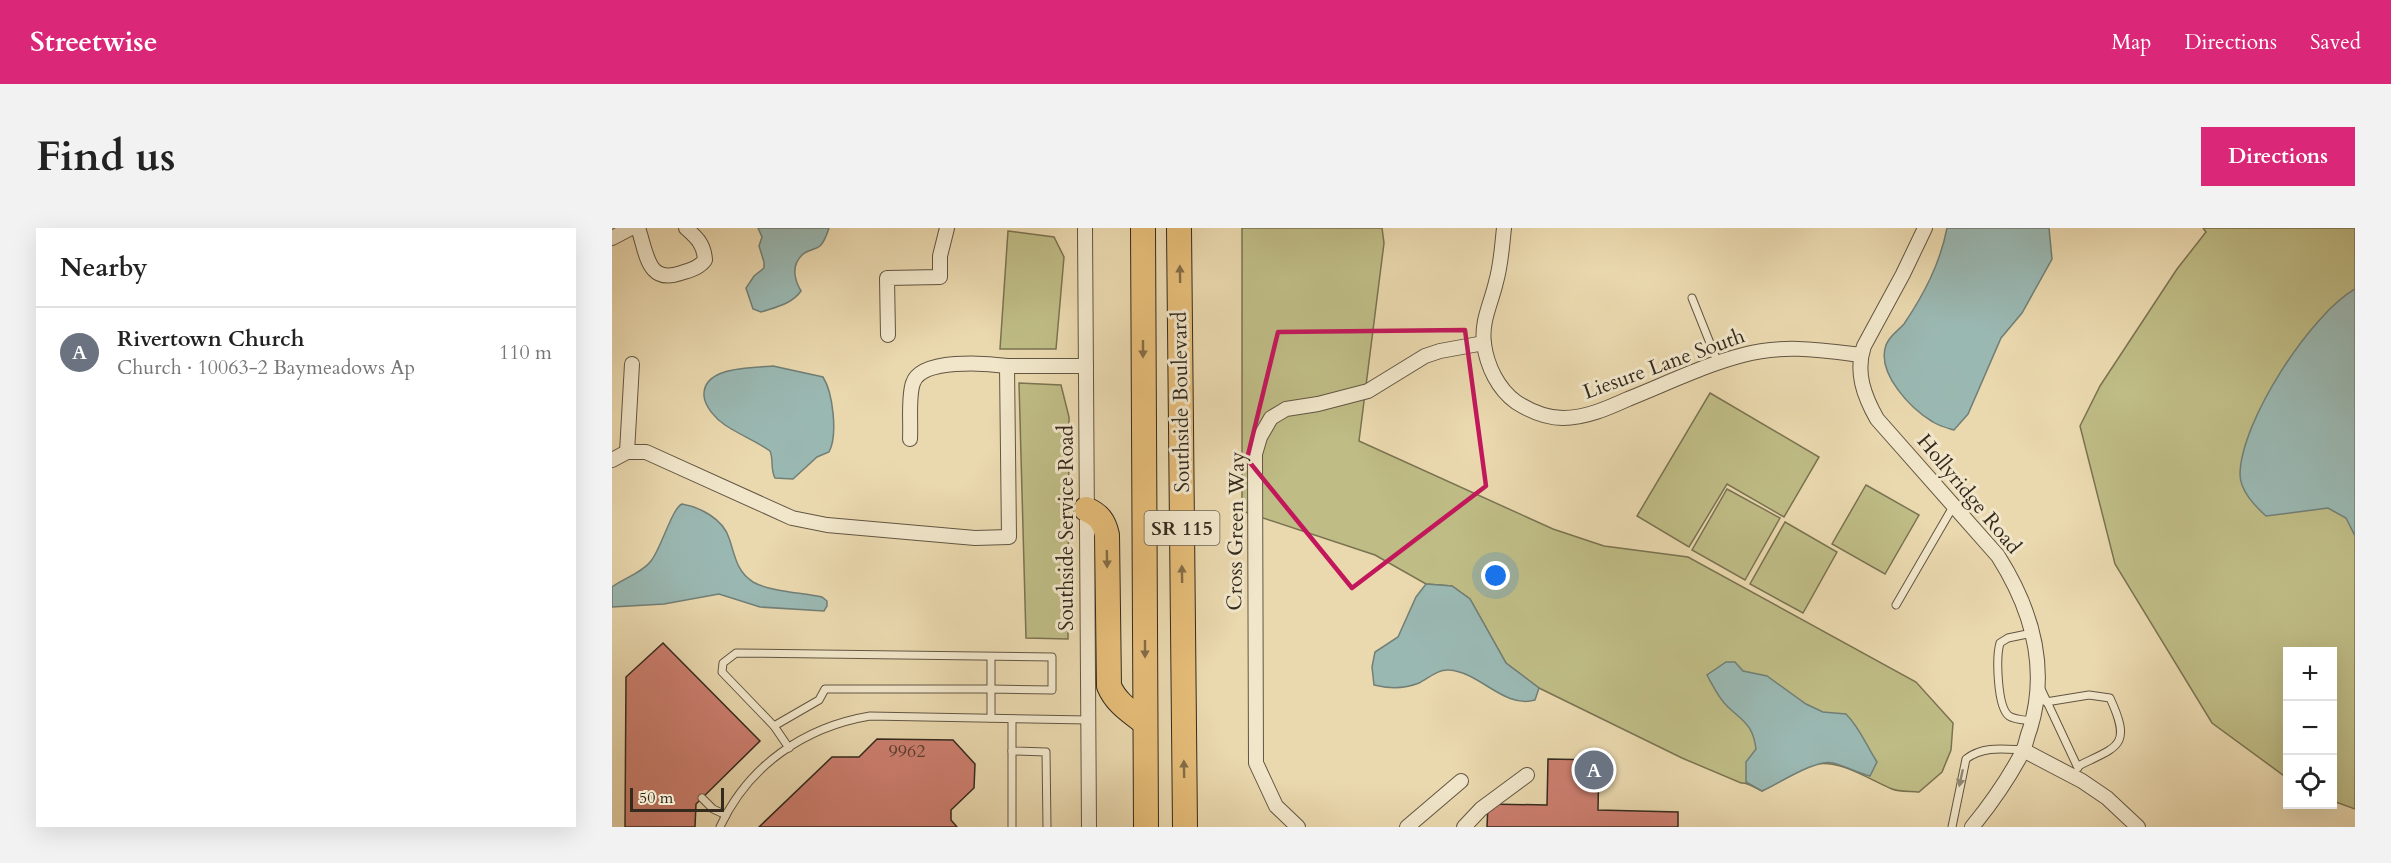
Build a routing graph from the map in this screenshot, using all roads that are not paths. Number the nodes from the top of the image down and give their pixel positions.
1 (631, 228) edge
2 (638, 228) edge
3 (686, 228) edge
4 (946, 228) edge
5 (1085, 228) edge
6 (1143, 228) edge
7 (1179, 228) edge
8 (1504, 228) edge
9 (1925, 228) edge
10 (612, 238) edge
11 (1692, 298) dead end
12 (888, 335) dead end
13 (1484, 343) junction
14 (1861, 355) junction
15 (1718, 363) junction
16 (632, 364) dead end
17 (1007, 366) junction
18 (1086, 366) junction
19 (910, 439) dead end
20 (627, 452) junction
21 (612, 460) edge
22 (1954, 505) junction
23 (1086, 509) junction
24 (1896, 605) dead end
25 (2032, 633) junction
26 (991, 657) junction
27 (2038, 681) junction
28 (991, 689) junction
29 (2046, 702) junction
30 (990, 718) junction
31 (1012, 719) junction
32 (1088, 720) junction
33 (2032, 721) junction
34 (1145, 723) junction
35 (774, 726) junction
36 (789, 748) junction
37 (2023, 750) junction
38 (1012, 751) junction
39 (2078, 766) junction
40 (1527, 775) dead end
41 (1461, 781) dead end
42 (2082, 781) junction
43 (702, 798) dead end
44 (726, 815) junction
45 (720, 827) edge
46 (1012, 827) edge
47 (1047, 827) edge
48 (1089, 827) edge
49 (1146, 827) edge
50 (1185, 827) edge
51 (1298, 827) edge
52 (1407, 827) edge
53 (1464, 827) edge
54 (1952, 827) edge
55 (1972, 827) edge
56 (2138, 827) edge

1 - 10 street
2 - 3 street
4 - 12 street
5 - 18 street, Southside Service Road
6 -> 34 highway, Southside Boulevard / SR 115
50 -> 7 highway, Southside Boulevard / SR 115
8 - 13 street
9 - 14 street, Hollyridge Road
11 - 15 lane
13 - 15 street, Liesure Lane South
13 - 51 street, Cross Green Way
14 - 15 street, Liesure Lane South
14 - 22 street, Hollyridge Road
16 - 20 street
17 - 18 street
17 - 19 street
17 - 20 street
18 - 23 street, Southside Service Road
20 - 21 street
22 - 24 lane
22 - 25 street, Hollyridge Road
23 - 32 street, Southside Service Road
23 -> 34 highway
25 - 27 street, Hollyridge Road
25 - 33 lane
26 - 28 lane
26 - 28 lane
26 - 35 lane
27 - 29 lane
27 - 33 street, Hollyridge Road
28 - 30 lane
28 - 35 lane
29 - 39 lane
29 - 39 lane
30 - 31 lane
30 - 36 lane
31 - 32 lane
31 - 38 lane
32 - 48 street, Southside Service Road
33 - 37 street, Hollyridge Road
34 - 49 highway, Southside Boulevard / SR 115
35 - 36 lane
36 - 44 lane
37 - 42 street
37 -> 54 lane
37 - 55 street, Hollyridge Road
38 - 46 lane
38 - 47 lane
39 - 42 lane
40 - 53 street
41 - 52 street
42 - 56 street
43 - 44 lane
44 - 45 lane

